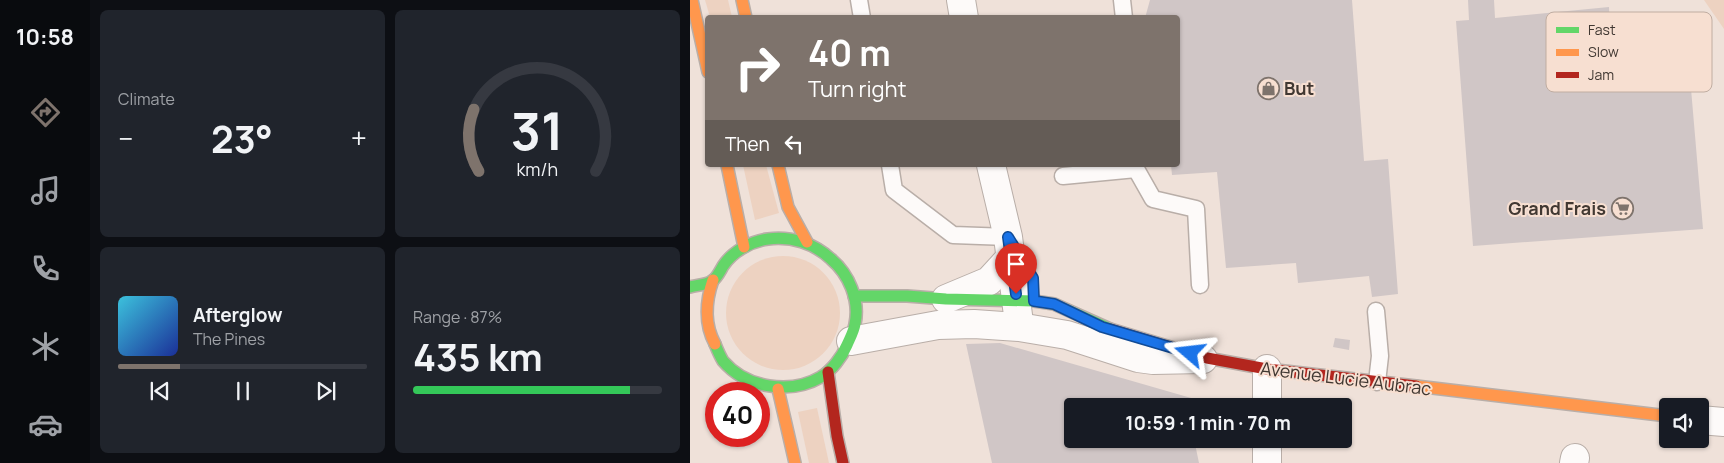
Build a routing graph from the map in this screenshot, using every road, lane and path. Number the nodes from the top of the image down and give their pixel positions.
1 (692, 0) edge
2 (742, 0) edge
3 (859, 0) edge
4 (961, 0) edge
5 (1122, 0) edge
6 (745, 15) edge
7 (862, 15) edge
8 (964, 15) edge
9 (1124, 15) edge
10 (705, 58) edge
11 (727, 167) edge
12 (778, 167) edge
13 (890, 167) edge
14 (991, 167) edge
15 (1136, 167) edge
16 (1063, 176) dead end
17 (807, 242) junction
18 (744, 247) junction
19 (1010, 247) junction
20 (713, 280) junction
21 (1200, 285) dead end
22 (690, 287) edge
23 (854, 296) junction
24 (946, 299) junction
25 (1023, 310) junction
26 (1376, 311) dead end
27 (851, 341) junction
28 (1208, 358) junction
29 (1267, 369) junction
30 (828, 372) junction
31 (1377, 382) junction
32 (778, 389) junction
33 (1267, 398) edge
34 (1659, 415) edge
35 (1709, 421) edge
36 (1724, 422) edge
37 (1267, 448) edge
38 (795, 463) edge
39 (843, 463) edge
40 (1267, 463) edge

1 - 10 main road
2 - 6 main road
3 - 7 lane
4 - 8 street
5 - 9 lane
11 - 18 main road
12 - 17 main road
13 - 19 lane
14 - 19 street
15 - 16 lane
15 - 21 lane
17 - 18 main road
17 - 23 main road
18 - 20 main road
19 - 24 street
19 - 25 street
20 - 22 main road
20 - 32 main road
23 - 24 main road, Avenue Lucie Aubrac
23 - 27 main road
24 - 25 main road, Avenue Lucie Aubrac
25 - 27 street, Avenue Lucie Aubrac
25 - 28 main road, Avenue Lucie Aubrac
25 - 28 street, Avenue Lucie Aubrac
26 - 31 lane
27 - 30 main road
28 - 29 main road, Avenue Lucie Aubrac
29 - 31 main road, Avenue Lucie Aubrac
29 - 33 street
30 - 32 main road
30 - 39 main road
31 - 34 main road, Avenue Lucie Aubrac
32 - 38 main road
35 - 36 street
37 - 40 street

